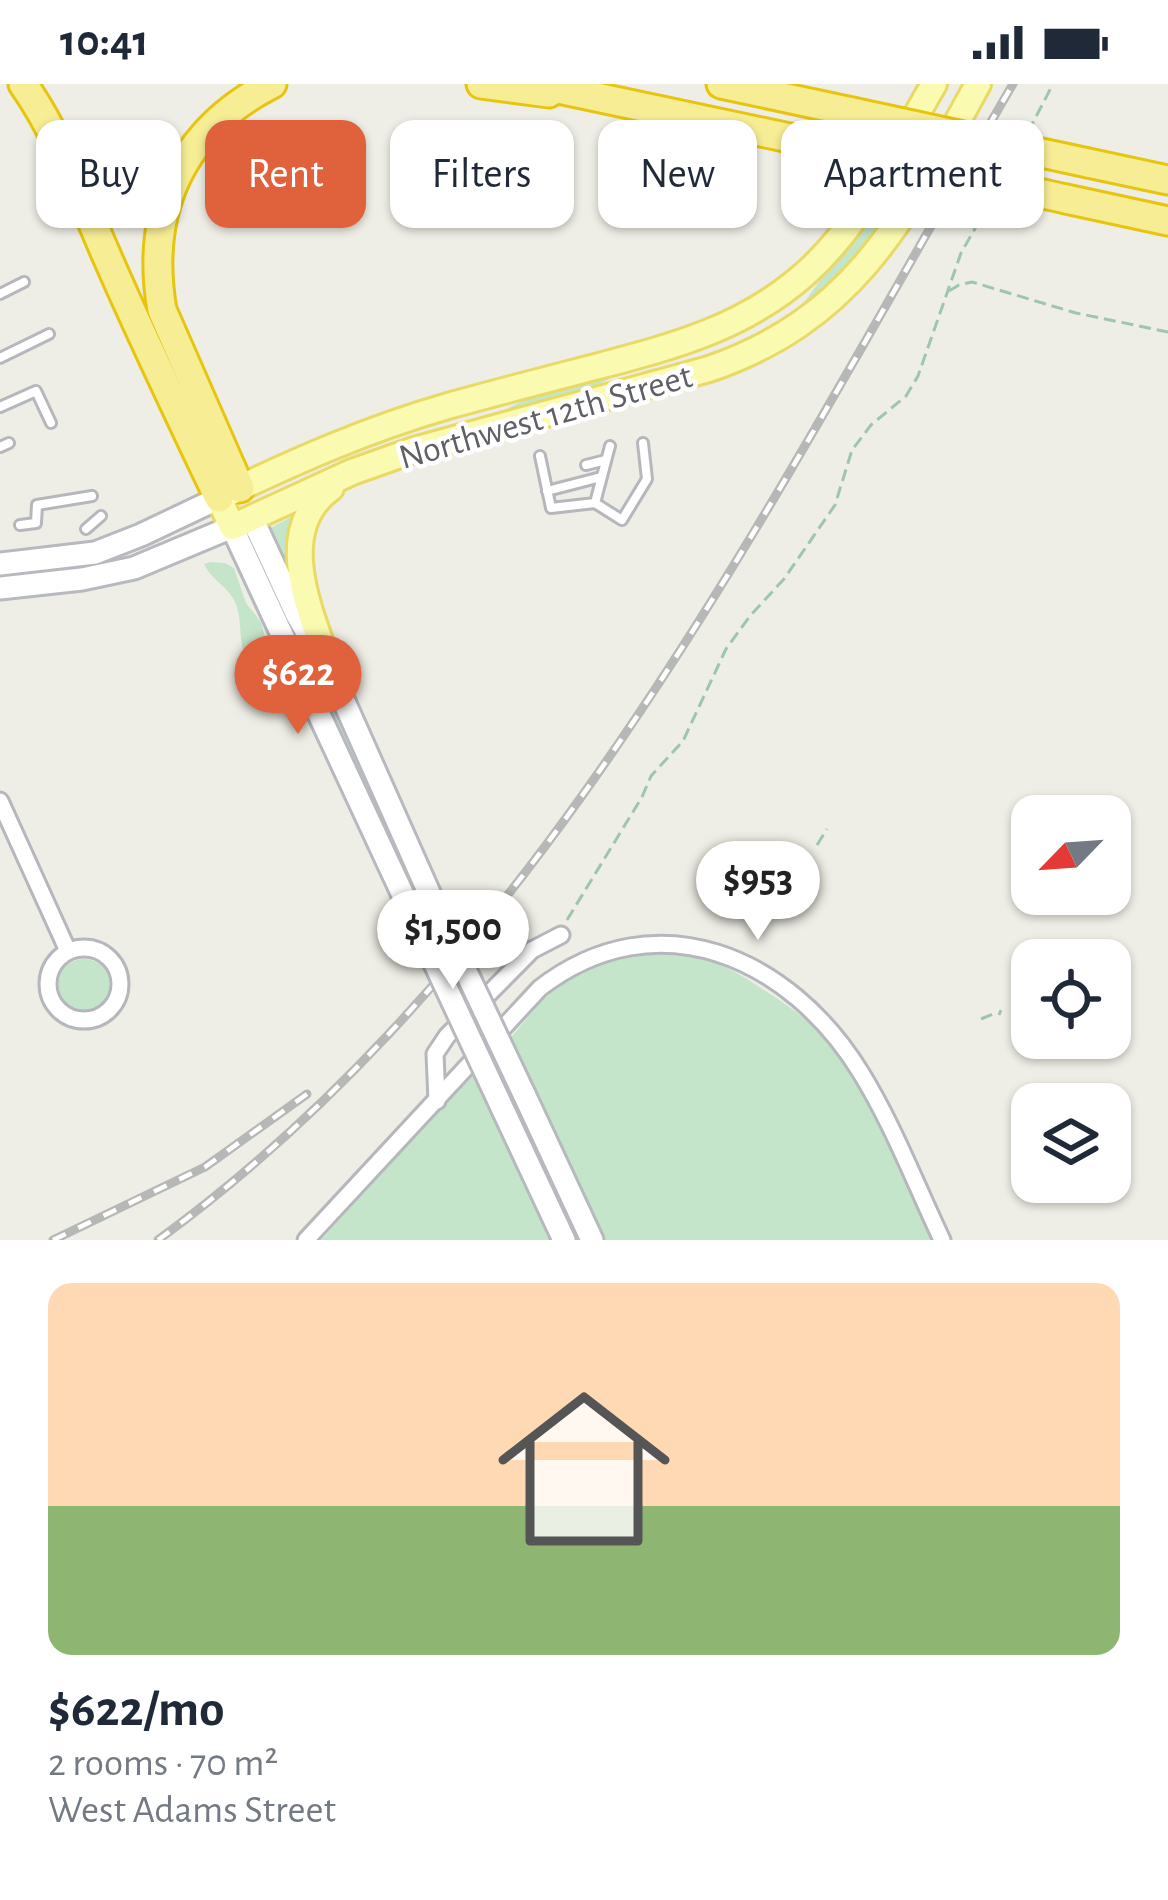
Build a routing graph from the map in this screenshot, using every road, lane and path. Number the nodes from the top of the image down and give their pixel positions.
1 (23, 84) edge
2 (272, 84) edge
3 (482, 84) edge
4 (535, 84) edge
5 (721, 84) edge
6 (934, 84) edge
7 (978, 84) edge
8 (1053, 84) edge
9 (633, 105) junction
10 (1034, 120) edge
11 (1168, 180) edge
12 (1168, 221) edge
13 (975, 228) edge
14 (24, 282) dead end
15 (948, 292) junction
16 (0, 294) edge
17 (1168, 332) edge
18 (49, 334) dead end
19 (0, 358) edge
20 (0, 407) edge
21 (51, 423) dead end
22 (643, 443) dead end
23 (610, 446) dead end
24 (541, 456) dead end
25 (607, 459) junction
26 (586, 465) dead end
27 (352, 472) junction
28 (558, 473) dead end
29 (544, 476) junction
30 (603, 476) junction
31 (547, 491) junction
32 (229, 493) junction
33 (92, 496) dead end
34 (595, 503) junction
35 (100, 516) dead end
36 (242, 522) junction
37 (36, 524) junction
38 (20, 525) dead end
39 (86, 529) dead end
40 (48, 533) dead end
41 (0, 564) edge
42 (0, 588) edge
43 (334, 679) junction
44 (0, 801) edge
45 (826, 829) dead end
46 (817, 845) dead end
47 (561, 935) joint
48 (68, 951) junction
49 (998, 1013) dead end
50 (981, 1019) dead end
51 (437, 1101) junction
52 (306, 1240) edge
53 (564, 1240) edge
54 (592, 1240) edge
55 (942, 1240) edge

1 - 32 highway
2 - 32 highway
3 - 9 highway
4 - 9 highway
5 - 11 highway, bridge
6 - 32 main road, Northwest 12th Street
7 - 27 main road, Northwest 12th Street
8 - 10 path
9 - 12 highway, bridge
13 - 15 path
14 - 16 lane
15 - 17 path
15 - 47 path
18 - 19 lane
20 - 21 lane
22 - 34 lane
23 - 25 lane
24 - 29 lane
25 - 26 lane
25 - 30 lane
27 - 36 main road, Northwest 12th Street
27 - 43 main road
28 - 29 lane
29 - 31 lane
30 - 31 lane
30 - 34 lane
31 - 34 lane
32 - 36 main road
32 - 41 main road, Northwest 12th Street
33 - 37 lane
35 - 39 lane
36 - 42 main road, Northwest 12th Street
36 - 43 main road
36 - 53 main road, bridge
37 - 38 lane
37 - 40 lane
43 - 54 main road, bridge
44 - 48 street
45 - 46 path
47 - 51 street
48 - 48 street
49 - 50 path
51 - 52 street
51 - 55 street

